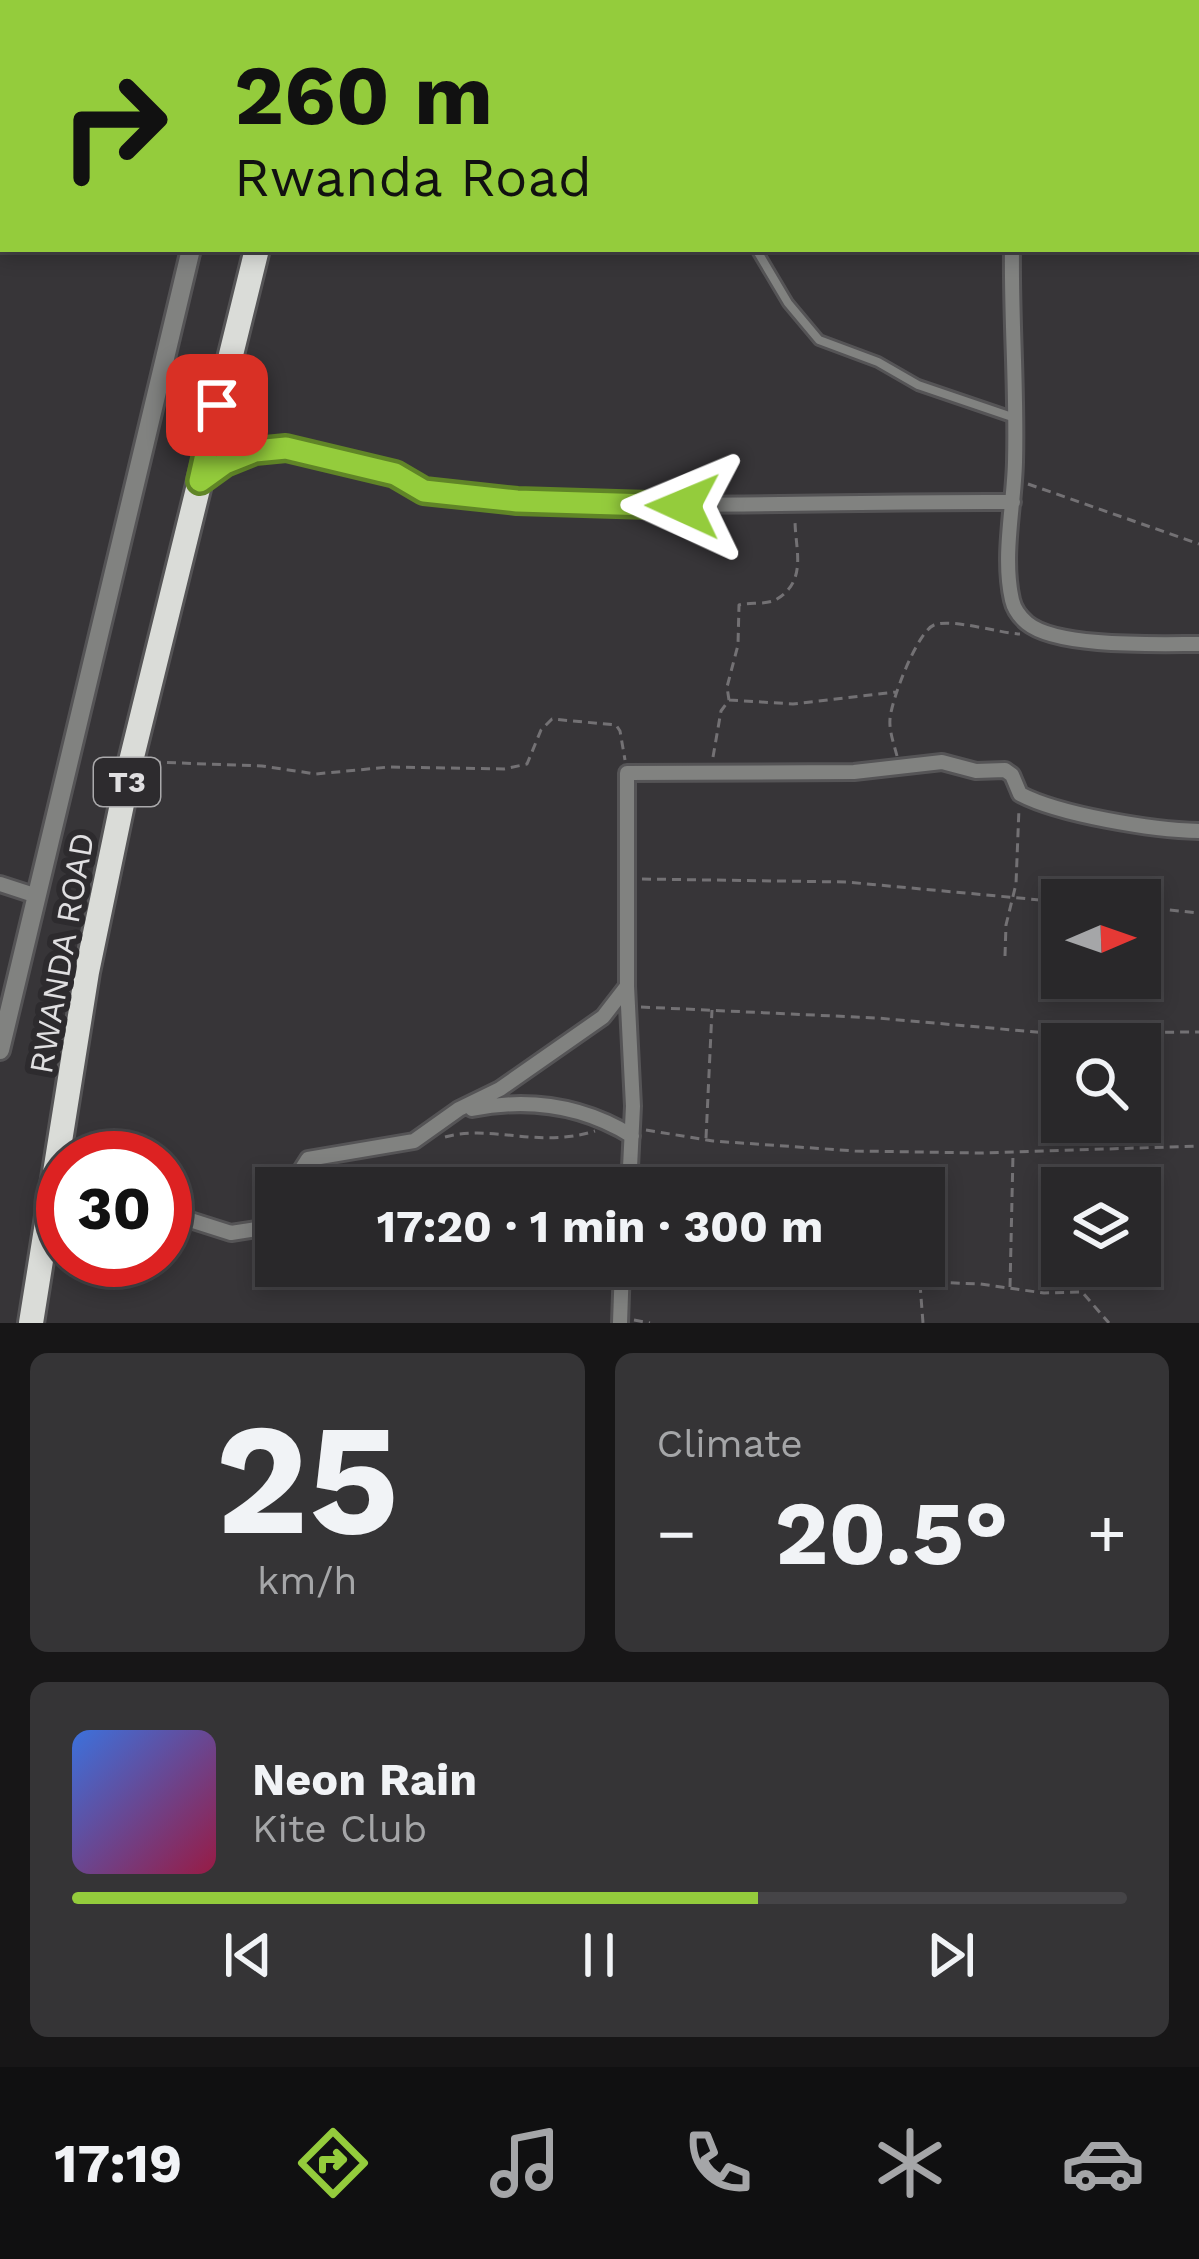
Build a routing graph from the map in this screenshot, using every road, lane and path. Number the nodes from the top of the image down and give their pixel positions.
1 (191, 252) edge
2 (255, 252) edge
3 (758, 252) edge
4 (1012, 252) edge
5 (1016, 418) junction
6 (1015, 480) junction
7 (200, 481) junction
8 (796, 502) junction
9 (1013, 502) junction
10 (1199, 544) edge
11 (1040, 632) junction
12 (1199, 644) edge
13 (898, 692) junction
14 (729, 700) junction
15 (131, 761) junction
16 (899, 766) junction
17 (713, 771) junction
18 (627, 773) junction
19 (1020, 794) junction
20 (1199, 831) edge
21 (628, 879) junction
22 (0, 884) edge
23 (37, 896) junction
24 (1013, 896) junction
25 (1041, 899) edge
26 (1161, 909) edge
27 (1199, 913) edge
28 (1005, 956) dead end
29 (627, 986) junction
30 (628, 1006) junction
31 (712, 1010) junction
32 (1199, 1032) edge
33 (0, 1050) edge
34 (455, 1112) junction
35 (65, 1131) edge
36 (629, 1131) junction
37 (434, 1139) dead end
38 (706, 1140) junction
39 (1199, 1146) edge
40 (1013, 1152) junction
41 (303, 1167) edge
42 (629, 1167) edge
43 (192, 1221) edge
44 (255, 1229) edge
45 (945, 1283) edge
46 (38, 1287) edge
47 (622, 1287) edge
48 (920, 1287) edge
49 (1010, 1287) junction
50 (623, 1322) edge
51 (31, 1323) edge
52 (650, 1323) edge
53 (923, 1323) edge
54 (1109, 1323) edge

1 - 23 street
2 - 7 highway, RWANDA ROAD / T3
3 - 5 lane
4 - 5 street
5 - 6 street
6 - 9 street
6 - 10 path
7 - 8 street
7 - 15 highway, RWANDA ROAD / T3
8 - 9 street
8 - 14 path
9 - 11 street
11 - 12 street
11 - 13 path
13 - 14 path
13 - 16 path
14 - 17 path
15 - 18 path
15 - 35 highway, RWANDA ROAD / T3
16 - 17 street
16 - 19 street
17 - 18 street
18 - 21 street
19 - 20 street
19 - 24 path
21 - 24 path
21 - 29 street
22 - 23 street
23 - 33 street
24 - 25 path
24 - 28 path
26 - 27 path
29 - 30 street
29 - 34 street
30 - 31 path
30 - 36 street
31 - 32 path
31 - 38 path
34 - 36 street
34 - 41 street
36 - 37 path
36 - 38 path
36 - 42 street
38 - 40 path
39 - 40 path
40 - 49 path
43 - 44 street
45 - 49 path
46 - 51 highway, RWANDA ROAD / T3
47 - 50 street
48 - 53 path
49 - 54 path
50 - 52 path

